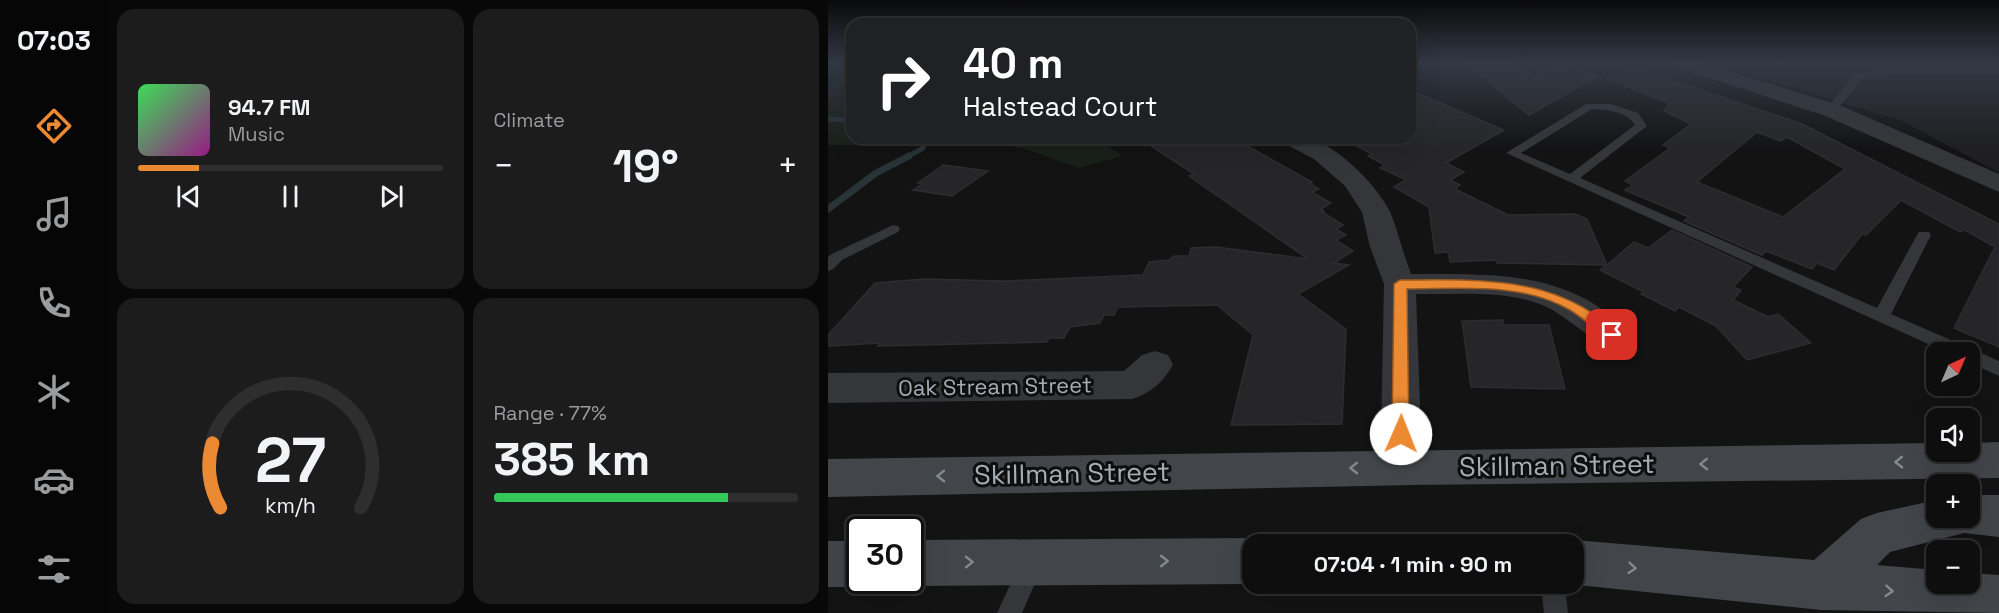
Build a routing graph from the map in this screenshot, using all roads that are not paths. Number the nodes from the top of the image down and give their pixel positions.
1 (1773, 92) edge
2 (1846, 92) edge
3 (1831, 110) junction
4 (1304, 144) edge
5 (1571, 179) junction
6 (1999, 184) edge
7 (893, 229) dead end
8 (1924, 235) dead end
9 (828, 266) edge
10 (1400, 284) junction
11 (1881, 317) junction
12 (1612, 335) dead end
13 (1939, 342) edge
14 (1980, 360) edge
15 (1155, 365) dead end
16 (1999, 369) edge
17 (828, 388) edge
18 (1999, 460) edge
19 (1413, 467) junction
20 (828, 478) edge
21 (1980, 515) edge
22 (1999, 516) edge
23 (1926, 523) edge
24 (1033, 561) junction
25 (1242, 561) edge
26 (924, 563) edge
27 (828, 564) edge
28 (846, 564) edge
29 (1584, 564) edge
30 (1821, 586) junction
31 (1554, 594) edge
32 (1999, 600) edge
33 (1009, 613) edge
34 (1556, 613) edge

1 - 3 street
2 - 3 lane
3 - 6 street
4 - 10 street
5 - 5 lane
5 - 11 lane
7 - 9 lane
8 - 11 lane
10 - 12 street
10 - 19 street
11 - 13 lane
14 - 16 lane
15 - 17 street, Oak Stream Street
18 -> 19 main road, Skillman Street
19 -> 20 main road, Skillman Street
21 - 22 main road
23 - 30 main road
24 -> 25 main road
26 -> 24 main road
24 - 33 lane
27 - 28 main road
29 -> 30 main road
30 -> 32 main road
31 - 34 lane

